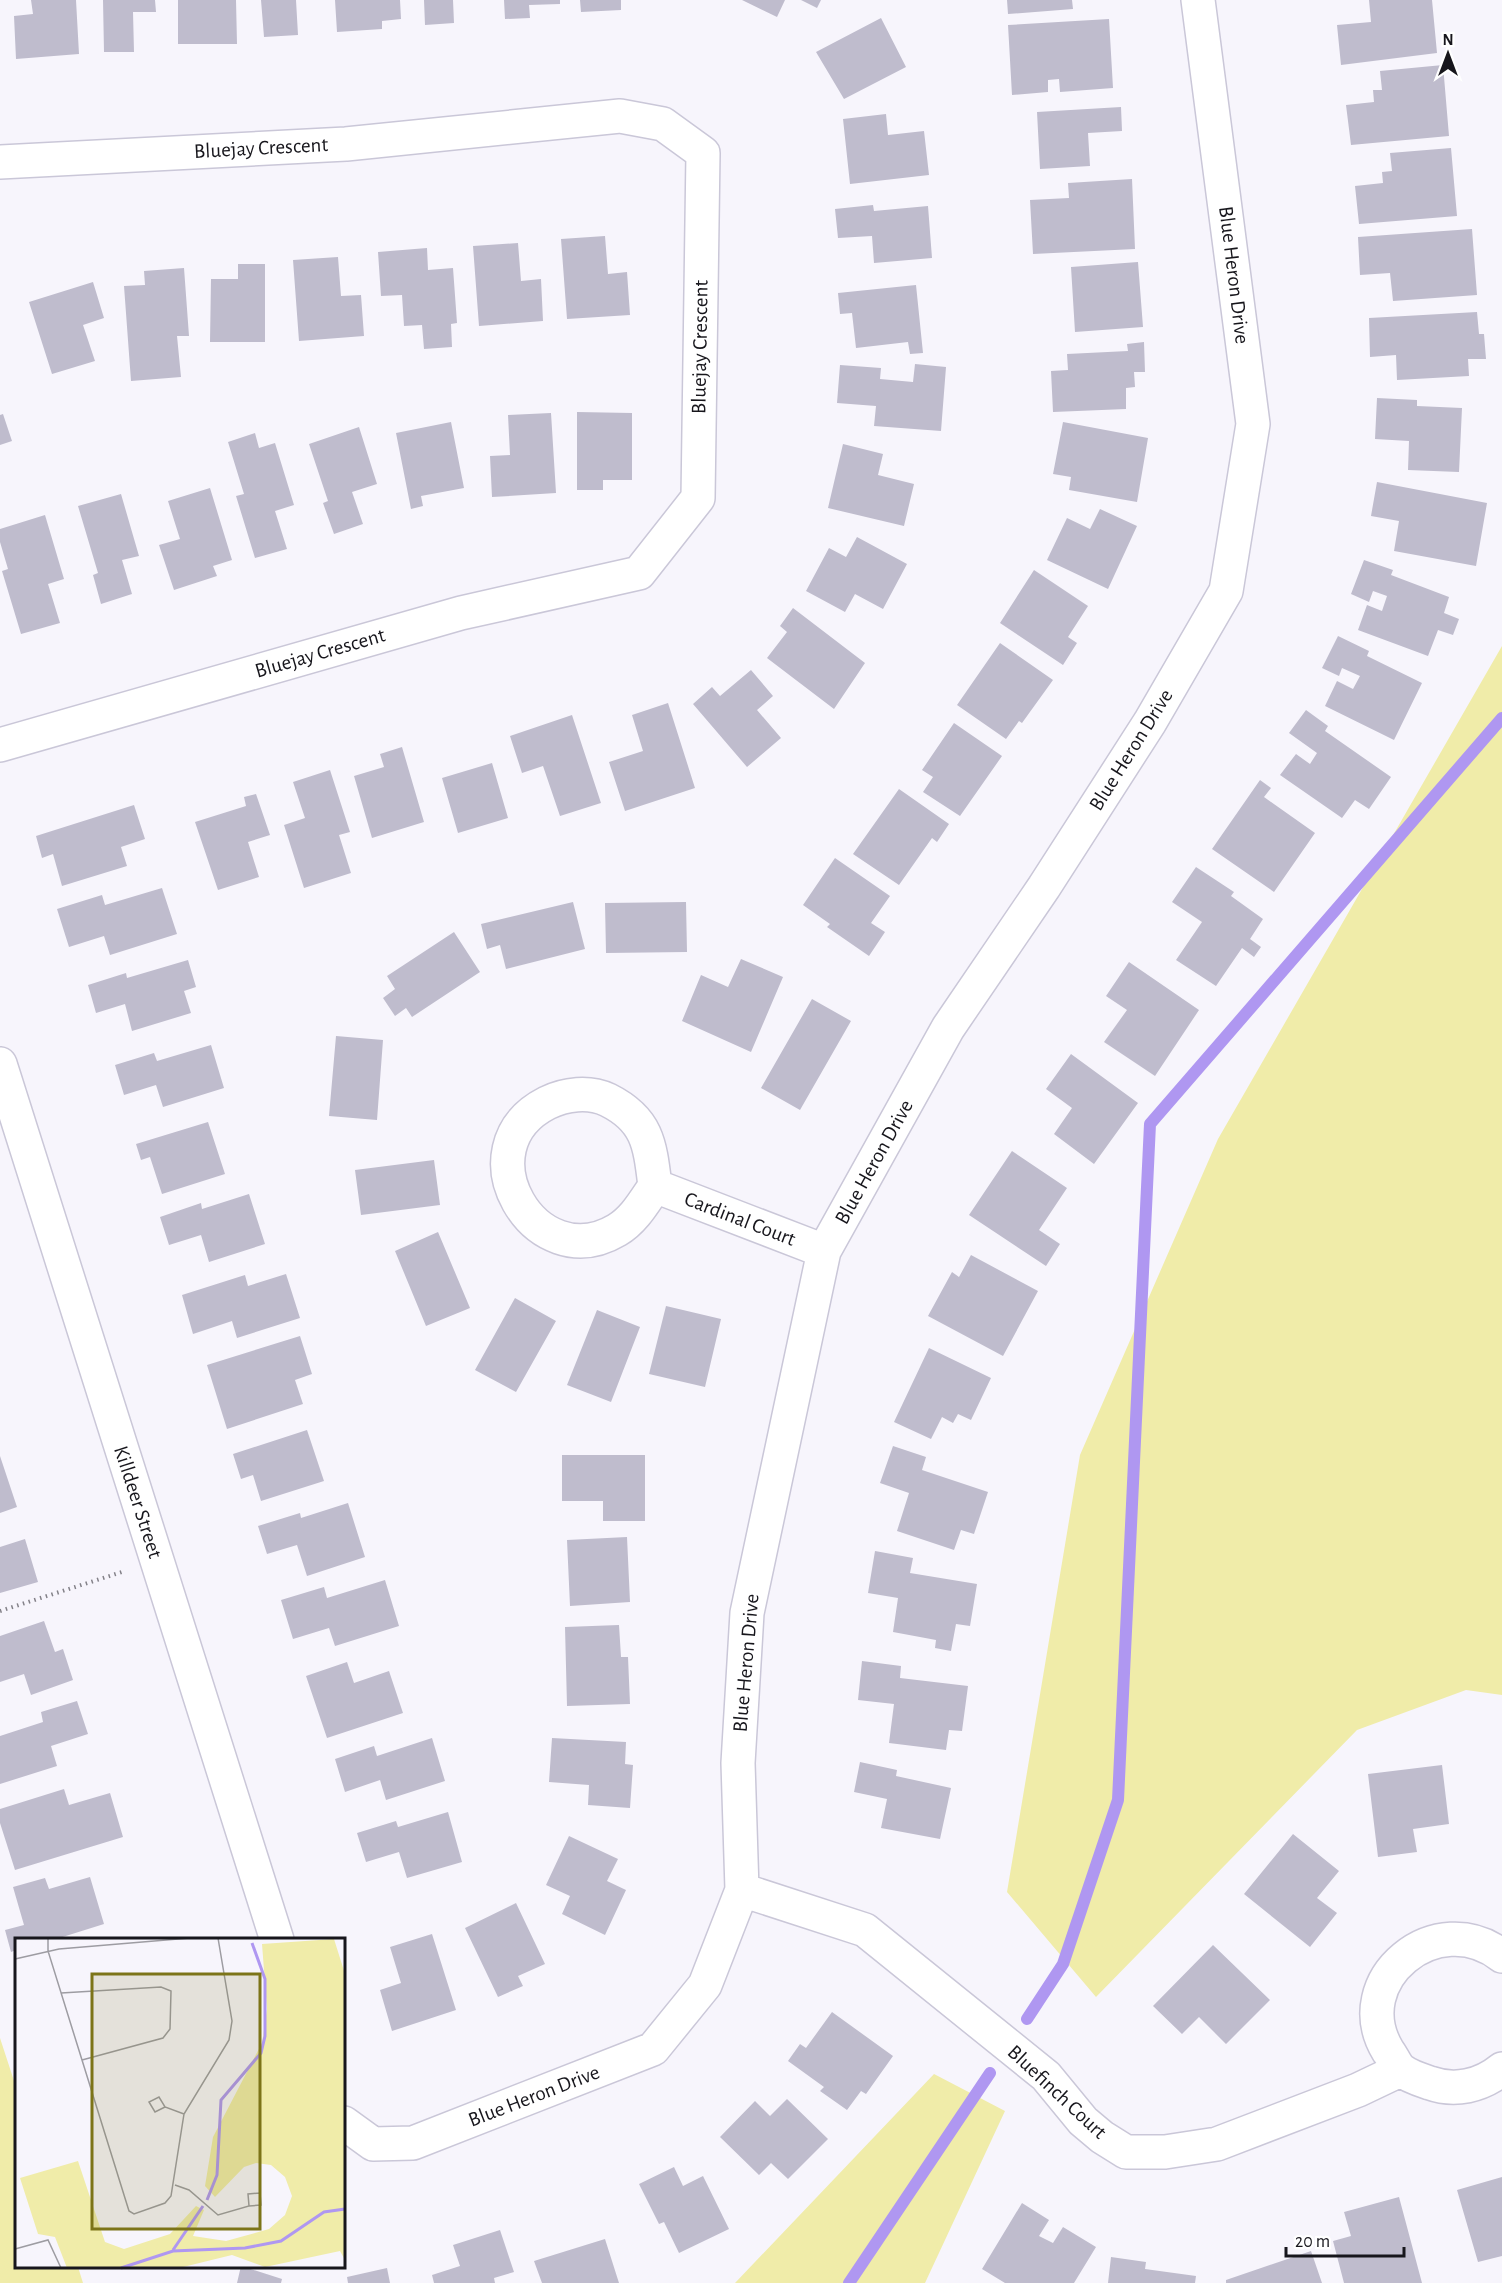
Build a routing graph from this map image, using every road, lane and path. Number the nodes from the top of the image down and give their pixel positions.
1 (1198, 0) edge
2 (0, 162) edge
3 (0, 745) edge
4 (0, 1064) edge
5 (655, 1186) junction
6 (824, 1251) junction
7 (157, 1560) junction
8 (0, 1611) edge
9 (742, 1890) junction
10 (276, 1938) edge
11 (1502, 1956) edge
12 (1502, 2069) edge
13 (1400, 2070) junction
14 (345, 2125) edge

1 - 6 street, Blue Heron Drive
2 - 3 street, Bluejay Crescent
4 - 7 street, Killdeer Street
5 - 5 street
5 - 6 street, Cardinal Court
6 - 9 street, Blue Heron Drive
7 - 8 path
7 - 10 street, Killdeer Street
9 - 13 street, Bluefinch Court
9 - 14 street, Blue Heron Drive
11 - 13 street
12 - 13 street

